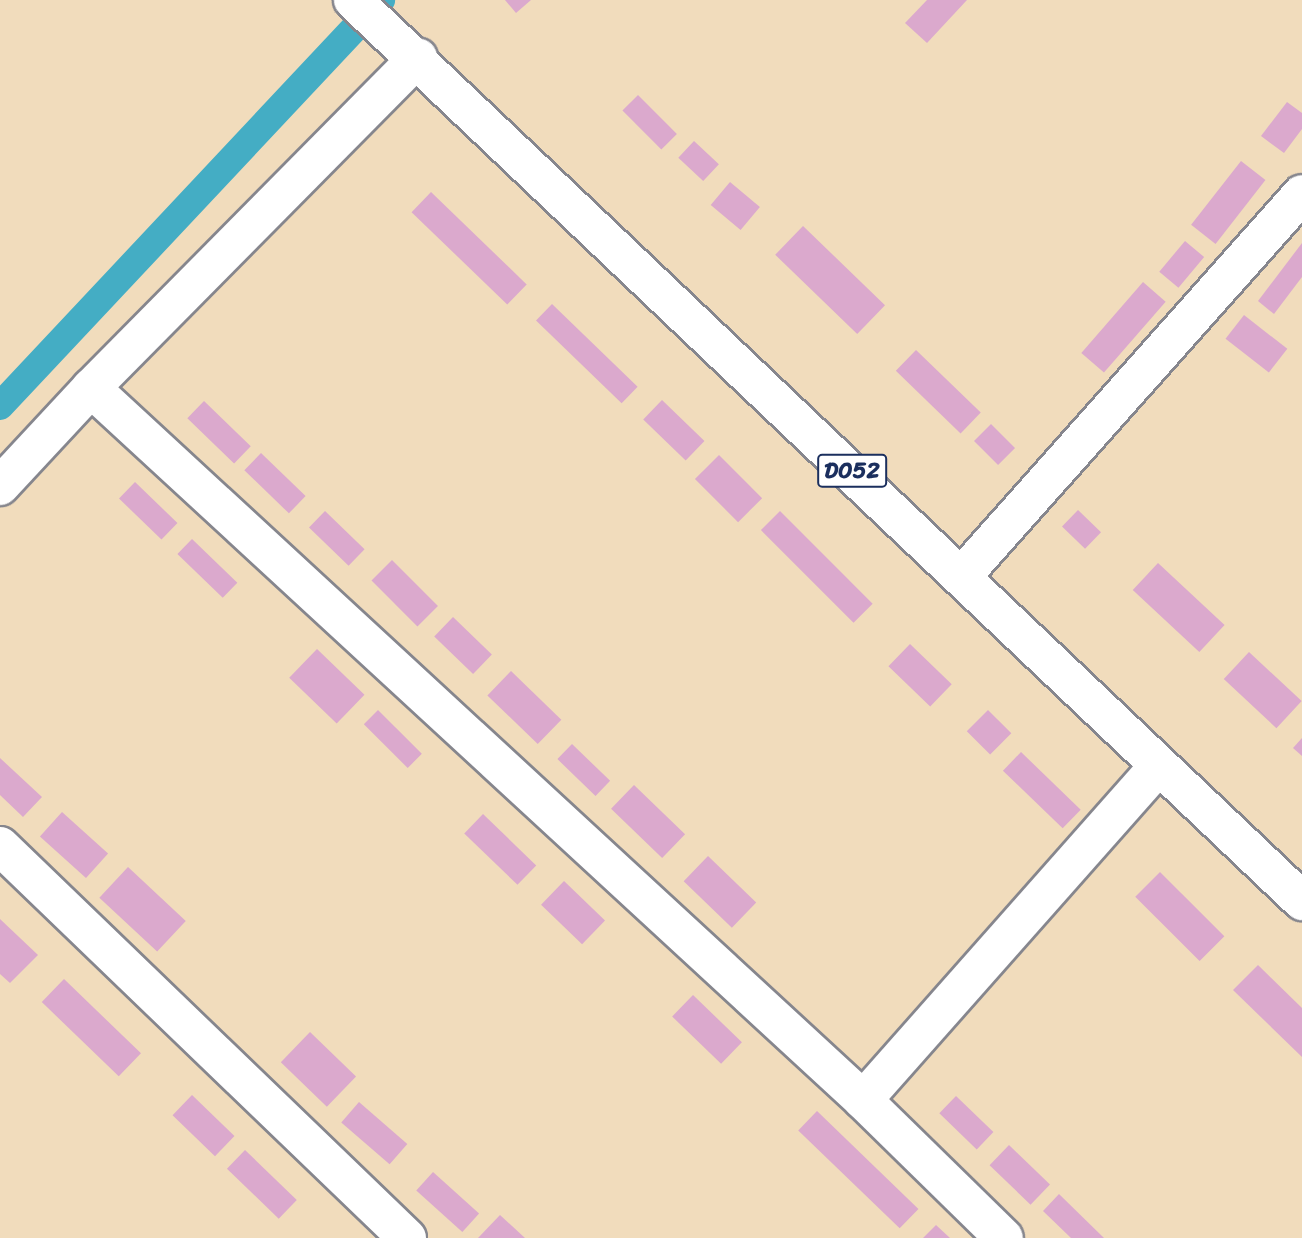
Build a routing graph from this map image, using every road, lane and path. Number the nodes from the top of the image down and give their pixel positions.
1 (353, 0) edge
2 (410, 51) junction
3 (1302, 194) edge
4 (91, 388) junction
5 (0, 486) edge
6 (962, 576) junction
7 (1159, 766) junction
8 (0, 846) edge
9 (1302, 901) edge
10 (863, 1100) junction
11 (407, 1238) edge
12 (1004, 1238) edge

1 - 2 street, D052
2 - 4 street
2 - 6 street, D052
3 - 6 street
4 - 5 street
4 - 10 street
6 - 7 street, D052
7 - 9 street, D052
7 - 10 street
8 - 11 street
10 - 12 street

